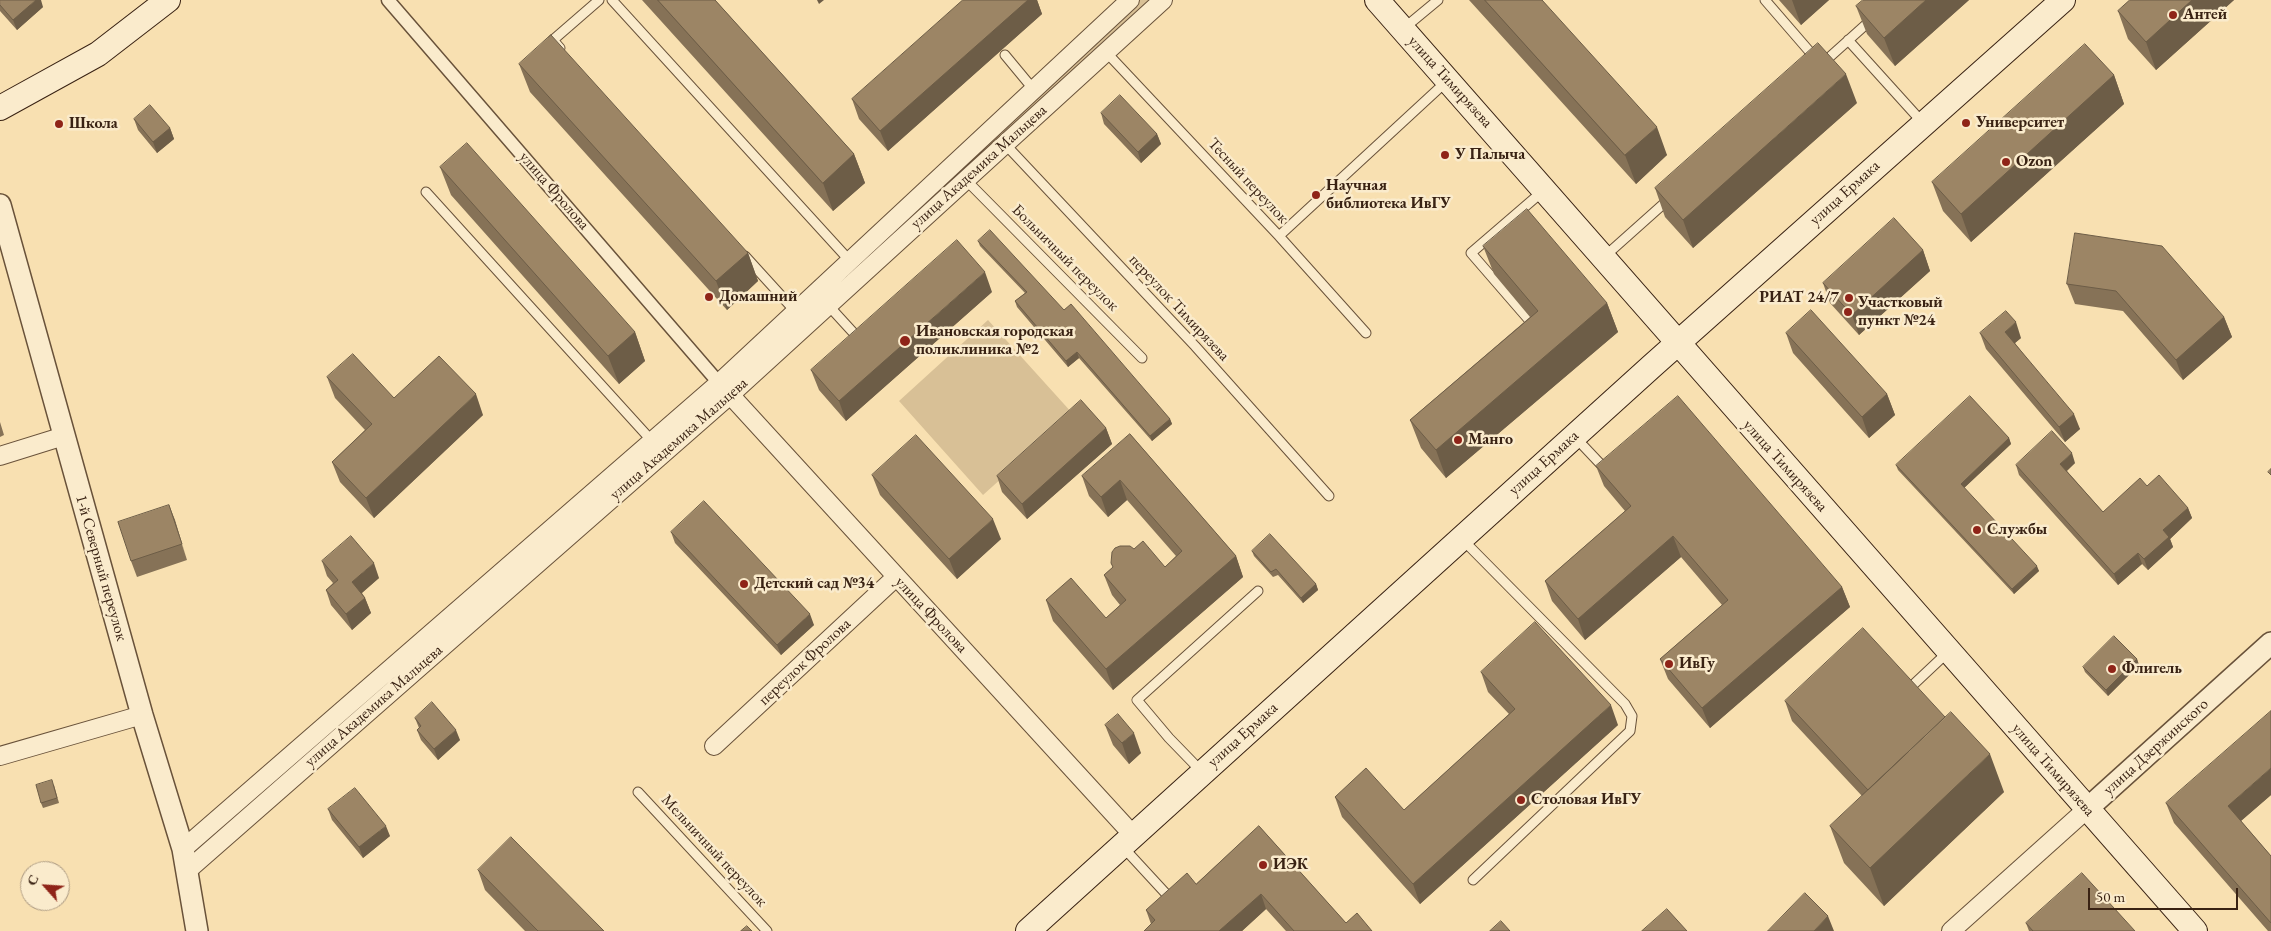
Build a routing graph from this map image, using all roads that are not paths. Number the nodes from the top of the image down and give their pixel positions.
1 (168, 0) edge
2 (388, 0) edge
3 (599, 0) edge
4 (612, 0) edge
5 (1130, 0) edge
6 (1163, 0) edge
7 (1377, 0) edge
8 (1438, 0) edge
9 (1765, 0) edge
10 (2063, 0) edge
11 (1880, 11) edge
12 (1403, 29) junction
13 (1848, 40) junction
14 (1106, 52) junction
15 (566, 55) edge
16 (1005, 55) dead end
17 (1821, 64) junction
18 (1814, 71) edge
19 (1448, 80) junction
20 (1034, 90) junction
21 (0, 108) edge
22 (1923, 124) junction
23 (1005, 144) junction
24 (953, 165) junction
25 (966, 180) junction
26 (1545, 189) junction
27 (1680, 190) edge
28 (426, 192) dead end
29 (0, 205) edge
30 (1279, 236) junction
31 (742, 252) edge
32 (1604, 257) junction
33 (850, 261) junction
34 (828, 306) junction
35 (795, 311) junction
36 (1366, 333) dead end
37 (869, 335) edge
38 (1530, 335) edge
39 (1677, 343) junction
40 (1142, 358) dead end
41 (725, 389) junction
42 (64, 436) junction
43 (1574, 436) junction
44 (652, 441) junction
45 (0, 456) edge
46 (1609, 474) edge
47 (1329, 496) dead end
48 (1461, 538) junction
49 (896, 577) junction
50 (1258, 591) dead end
51 (2271, 643) edge
52 (1949, 651) junction
53 (1914, 684) edge
54 (142, 715) junction
55 (714, 746) dead end
56 (0, 756) edge
57 (1202, 772) junction
58 (638, 792) dead end
59 (2087, 809) junction
60 (1127, 840) junction
61 (183, 850) junction
62 (188, 870) junction
63 (1473, 880) dead end
64 (1169, 897) edge
65 (200, 928) edge
66 (767, 931) edge
67 (1028, 931) edge
68 (1952, 931) edge
69 (2195, 931) edge

1 - 21 main road
2 - 41 street, улица Фролова
3 - 15 lane
4 - 33 lane
5 - 20 street
6 - 14 street, улица Академика Мальцева
7 - 12 main road, улица Тимирязева
8 - 12 lane
9 - 17 lane
10 - 22 main road, улица Ермака
11 - 13 lane
12 - 19 main road, улица Тимирязева
13 - 17 lane
13 - 22 lane
14 - 23 street, улица Академика Мальцева
14 - 30 lane, Тесный переулок
16 - 20 lane
17 - 18 lane
19 - 26 main road, улица Тимирязева
19 - 30 lane
20 - 24 street
22 - 39 main road, улица Ермака
23 - 25 street, улица Академика Мальцева
23 - 47 lane, переулок Тимирязева
24 - 25 street
24 - 33 street
25 - 34 street, улица Академика Мальцева
25 - 40 lane, Больничный переулок
26 - 32 main road, улица Тимирязева
26 - 38 lane
27 - 32 lane
28 - 44 lane
29 - 42 street, 1-й Северный переулок
30 - 36 lane, Тесный переулок
31 - 35 lane
32 - 39 main road, улица Тимирязева
33 - 35 street
34 - 37 lane
34 - 41 street, улица Академика Мальцева
35 - 41 street
39 - 43 main road, улица Ермака
39 - 52 main road, улица Тимирязева
41 - 44 street
41 - 49 street, улица Фролова
41 - 62 street, улица Академика Мальцева
42 - 45 street
42 - 54 street, 1-й Северный переулок
43 - 46 lane
43 - 48 main road, улица Ермака
44 - 61 street
48 - 57 main road, улица Ермака
48 - 63 lane
49 - 55 street, переулок Фролова
49 - 60 street, улица Фролова
50 - 57 lane
51 - 59 street, улица Дзержинского
52 - 53 lane
52 - 59 main road, улица Тимирязева
54 - 56 street
54 - 61 street, 1-й Северный переулок
57 - 60 main road, улица Ермака
58 - 66 lane, Мельничный переулок
59 - 68 street, улица Дзержинского
59 - 69 main road, улица Тимирязева
60 - 64 lane
60 - 67 main road, улица Ермака
61 - 62 street, 1-й Северный переулок
62 - 65 street, 1-й Северный переулок

